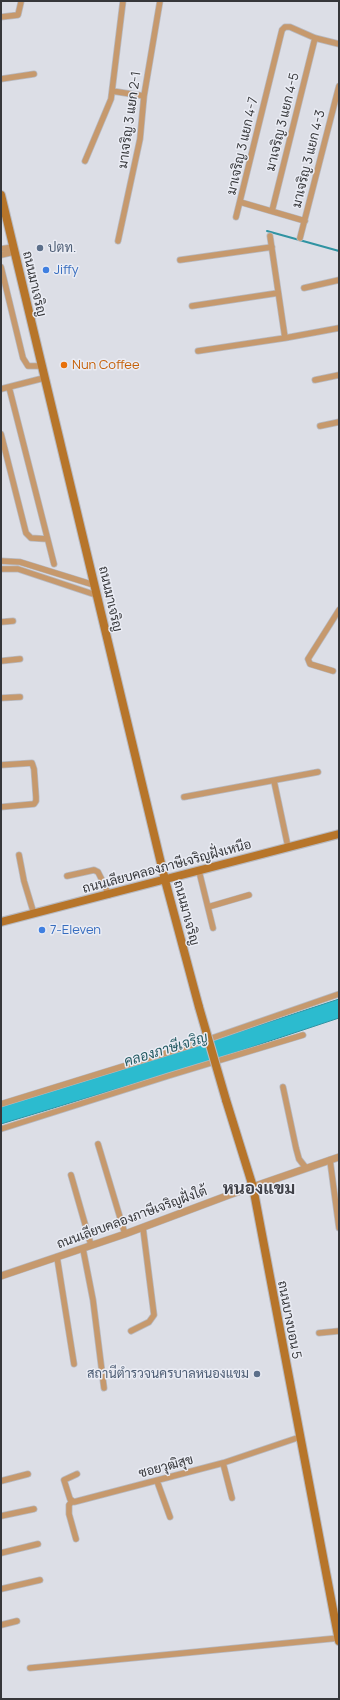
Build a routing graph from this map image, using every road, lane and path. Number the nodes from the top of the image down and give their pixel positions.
1 (123, 1) edge
2 (160, 1) edge
3 (21, 2) edge
4 (1, 17) edge
5 (315, 38) junction
6 (339, 44) edge
7 (34, 74) dead end
8 (1, 79) edge
9 (339, 86) edge
10 (112, 91) junction
11 (144, 96) junction
12 (85, 161) dead end
13 (1, 195) edge
14 (240, 202) junction
15 (272, 212) junction
16 (236, 217) dead end
17 (305, 221) junction
18 (270, 236) dead end
19 (300, 238) dead end
20 (118, 241) dead end
21 (272, 247) junction
22 (1, 249) edge
23 (14, 250) junction
24 (1, 256) edge
25 (180, 260) dead end
26 (1, 267) edge
27 (339, 280) edge
28 (304, 288) dead end
29 (278, 293) junction
30 (192, 306) dead end
31 (339, 328) edge
32 (285, 338) junction
33 (198, 351) dead end
34 (41, 366) junction
35 (339, 375) edge
36 (44, 378) junction
37 (315, 380) dead end
38 (9, 387) junction
39 (1, 390) edge
40 (339, 422) edge
41 (320, 426) dead end
42 (1, 434) edge
43 (47, 539) junction
44 (1, 561) edge
45 (20, 562) junction
46 (54, 564) dead end
47 (1, 569) edge
48 (18, 569) junction
49 (94, 585) junction
50 (96, 595) junction
51 (339, 610) edge
52 (13, 621) dead end
53 (1, 622) edge
54 (20, 659) dead end
55 (1, 661) edge
56 (333, 671) dead end
57 (20, 697) dead end
58 (1, 698) edge
59 (1, 765) edge
60 (318, 772) dead end
61 (274, 780) junction
62 (184, 797) dead end
63 (1, 807) edge
64 (339, 834) edge
65 (288, 847) junction
66 (19, 855) dead end
67 (199, 871) junction
68 (67, 876) dead end
69 (165, 880) junction
70 (108, 895) junction
71 (249, 895) dead end
72 (208, 907) junction
73 (34, 914) junction
74 (1, 922) edge
75 (214, 928) dead end
76 (339, 994) edge
77 (199, 1007) joint
78 (303, 1035) dead end
79 (283, 1087) dead end
80 (1, 1104) edge
81 (1, 1127) edge
82 (98, 1144) dead end
83 (339, 1157) edge
84 (330, 1160) junction
85 (306, 1168) junction
86 (72, 1175) dead end
87 (253, 1187) junction
88 (143, 1228) junction
89 (339, 1228) edge
90 (126, 1234) junction
91 (91, 1245) junction
92 (83, 1249) junction
93 (57, 1257) junction
94 (1, 1276) edge
95 (131, 1331) dead end
96 (339, 1331) edge
97 (319, 1333) dead end
98 (74, 1364) dead end
99 (104, 1388) dead end
100 (300, 1437) junction
101 (223, 1463) junction
102 (28, 1474) dead end
103 (77, 1474) dead end
104 (1, 1481) edge
105 (157, 1481) junction
106 (232, 1498) dead end
107 (72, 1501) junction
108 (34, 1509) dead end
109 (1, 1516) edge
110 (170, 1517) dead end
111 (76, 1539) dead end
112 (38, 1544) dead end
113 (1, 1553) edge
114 (40, 1580) dead end
115 (1, 1589) edge
116 (16, 1621) dead end
117 (1, 1625) edge
118 (338, 1628) edge
119 (339, 1640) edge
120 (30, 1668) dead end

1 - 10 street
2 - 11 street, มาเจริญ 3 แยก 2-1
3 - 4 street
5 - 6 street
5 - 14 street, มาเจริญ 3 แยก 4-7
5 - 15 street, มาเจริญ 3 แยก 4-5
7 - 8 street
9 - 17 street, มาเจริญ 3 แยก 4-3
10 - 11 street
10 - 12 street
11 - 20 street, มาเจริญ 3 แยก 2-1
13 - 23 main road, ถนนมาเจริญ
14 - 15 street, มาเจริญ 3 แยก 4-7
14 - 16 street
15 - 17 street, มาเจริญ 3 แยก 4-7
17 - 19 street, มาเจริญ 3 แยก 4-3
18 - 21 street
21 - 25 street
21 - 29 street
22 - 23 street
23 - 24 street
23 - 34 main road, ถนนมาเจริญ
26 - 34 street
27 - 28 street
29 - 30 street
29 - 32 street
31 - 32 street
32 - 33 street
34 - 36 main road, ถนนมาเจริญ
35 - 37 street
36 - 38 street
36 - 49 main road, ถนนมาเจริญ
38 - 39 street
38 - 43 street
40 - 41 street
42 - 43 street
43 - 46 street
44 - 45 street
45 - 48 street
45 - 49 street
47 - 48 street
48 - 50 street
49 - 50 main road, ถนนมาเจริญ
50 - 69 main road, ถนนมาเจริญ
51 - 56 street
52 - 53 street
54 - 55 street
57 - 58 street
59 - 63 street
60 - 61 street
61 - 62 street
61 - 65 street
64 - 65 main road, ถนนเลียบคลองภาษีเจริญฝั่งเหนือ
65 - 67 main road, ถนนเลียบคลองภาษีเจริญฝั่งเหนือ
66 - 73 street
67 - 69 main road, ถนนเลียบคลองภาษีเจริญฝั่งเหนือ
67 - 72 street
68 - 70 street
69 - 70 main road, ถนนเลียบคลองภาษีเจริญฝั่งเหนือ
69 - 77 main road, ถนนมาเจริญ
70 - 73 main road, ถนนเลียบคลองภาษีเจริญฝั่งเหนือ
71 - 72 street
72 - 75 street
73 - 74 main road, ถนนเลียบคลองภาษีเจริญฝั่งเหนือ
76 - 80 street
77 - 87 main road, ถนนบางบอน 5, bridge
78 - 81 street
79 - 85 street
82 - 90 street
83 - 84 street, ถนนเลียบคลองภาษีเจริญฝั่งใต้
84 - 85 street, ถนนเลียบคลองภาษีเจริญฝั่งใต้
84 - 89 street
85 - 87 street, ถนนเลียบคลองภาษีเจริญฝั่งใต้
86 - 91 street
87 - 88 street, ถนนเลียบคลองภาษีเจริญฝั่งใต้
87 - 100 main road, ถนนบางบอน 5
88 - 90 street, ถนนเลียบคลองภาษีเจริญฝั่งใต้
88 - 95 street
90 - 91 street, ถนนเลียบคลองภาษีเจริญฝั่งใต้
91 - 92 street, ถนนเลียบคลองภาษีเจริญฝั่งใต้
92 - 93 street, ถนนเลียบคลองภาษีเจริญฝั่งใต้
92 - 99 street
93 - 94 street, ถนนเลียบคลองภาษีเจริญฝั่งใต้
93 - 98 street
96 - 97 street
100 - 101 street, ซอยวุฒิสุข
100 - 118 main road, ถนนบางบอน 5
101 - 105 street, ซอยวุฒิสุข
101 - 106 street
102 - 104 street
103 - 107 street
105 - 107 street, ซอยวุฒิสุข
105 - 110 street
107 - 111 street
108 - 109 street
112 - 113 street
114 - 115 street
116 - 117 street
118 - 119 main road, ถนนบางบอน 5
119 - 120 street

